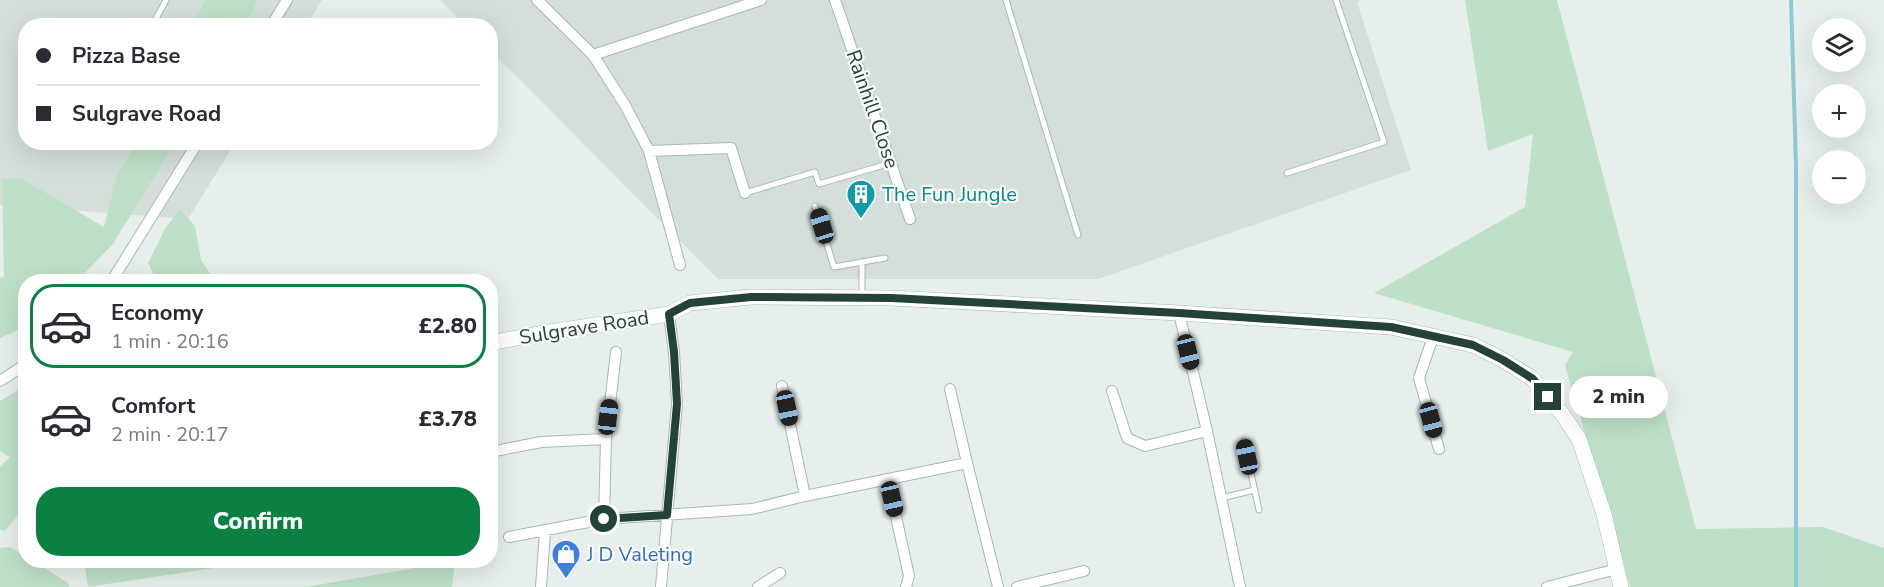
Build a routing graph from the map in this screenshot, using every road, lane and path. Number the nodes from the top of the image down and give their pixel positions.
1 (166, 0) edge
2 (286, 0) edge
3 (537, 0) edge
4 (761, 0) edge
5 (836, 0) edge
6 (1006, 0) edge
7 (1336, 0) edge
8 (156, 18) edge
9 (276, 18) edge
10 (593, 55) junction
11 (193, 150) edge
12 (649, 151) junction
13 (891, 163) junction
14 (1287, 173) dead end
15 (745, 193) joint
16 (815, 206) dead end
17 (910, 219) dead end
18 (1078, 235) dead end
19 (885, 258) dead end
20 (862, 262) junction
21 (680, 265) dead end
22 (117, 274) edge
23 (862, 298) junction
24 (1179, 313) junction
25 (669, 314) junction
26 (1433, 337) junction
27 (498, 341) edge
28 (616, 352) dead end
29 (18, 369) edge
30 (0, 381) edge
31 (782, 386) dead end
32 (950, 389) dead end
33 (1112, 391) dead end
34 (1207, 431) junction
35 (606, 438) junction
36 (1244, 441) dead end
37 (498, 450) edge
38 (1439, 450) dead end
39 (967, 464) junction
40 (888, 480) junction
41 (1255, 490) junction
42 (805, 496) junction
43 (1221, 498) junction
44 (1259, 510) dead end
45 (667, 515) junction
46 (604, 519) junction
47 (545, 532) junction
48 (509, 537) dead end
49 (1617, 569) junction
50 (1084, 571) dead end
51 (780, 573) dead end
52 (541, 587) edge
53 (661, 587) edge
54 (758, 587) edge
55 (906, 587) edge
56 (998, 587) edge
57 (1017, 587) edge
58 (1240, 587) edge
59 (1547, 587) edge
60 (1622, 587) edge

1 - 8 lane
2 - 9 street
3 - 10 street
4 - 10 street
5 - 13 street, Rainhill Close
6 - 18 lane
7 - 14 lane
10 - 12 street
11 - 22 street
12 - 15 street
12 - 21 street
13 - 15 lane
13 - 17 street, Rainhill Close
16 - 20 lane
19 - 20 lane
20 - 23 lane
23 - 24 street, Sulgrave Road
23 - 25 street, Sulgrave Road
24 - 26 street, Sulgrave Road
24 - 34 street
25 - 27 street, Sulgrave Road
25 - 45 street
26 - 38 street
26 - 49 street, Sulgrave Road
28 - 35 street
29 - 30 street
31 - 42 street
32 - 39 street
33 - 34 street
34 - 43 street
35 - 37 street
35 - 46 street
36 - 41 lane
39 - 40 street
39 - 56 street
40 - 42 street
40 - 55 street
41 - 43 lane
41 - 44 lane
42 - 45 street
43 - 58 street
45 - 46 street
45 - 53 street
46 - 47 street
47 - 48 street
47 - 52 street
49 - 59 street
49 - 60 street, Sulgrave Road
50 - 57 street
51 - 54 street

